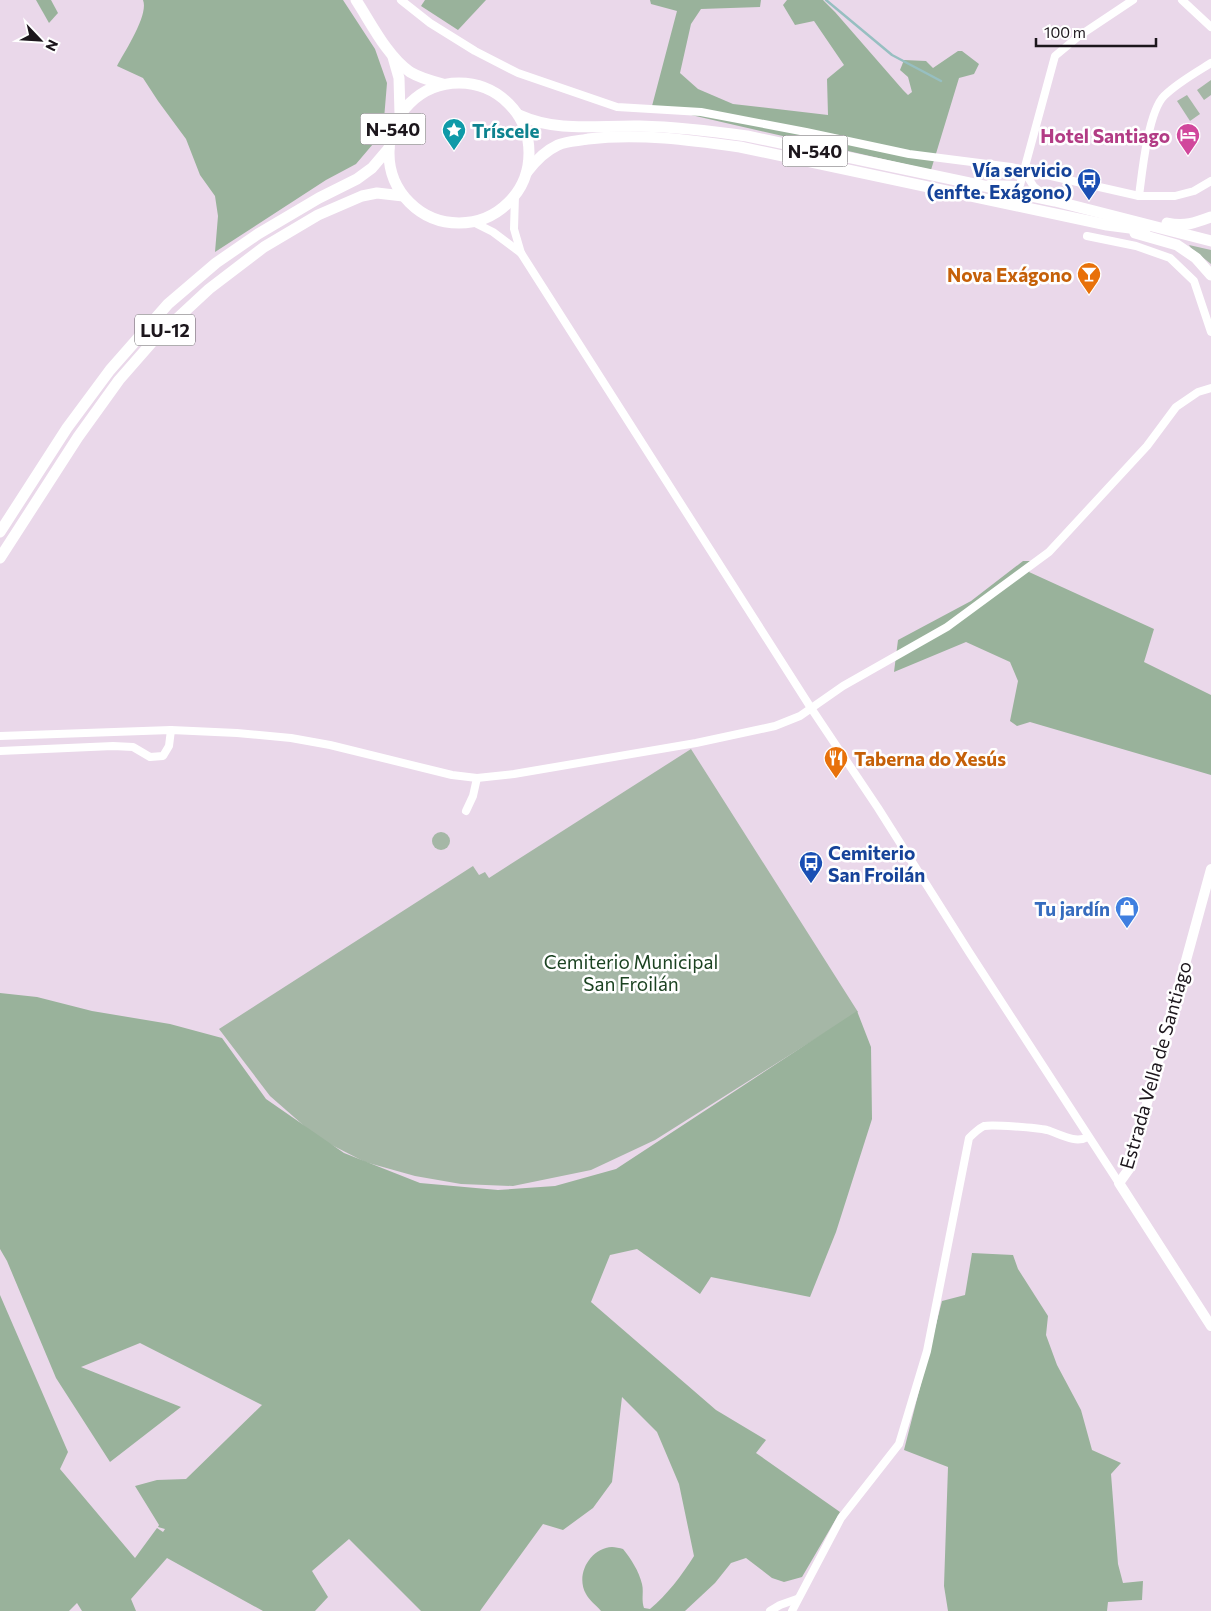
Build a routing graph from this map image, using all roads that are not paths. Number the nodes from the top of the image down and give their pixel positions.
1 (356, 0) edge
2 (401, 0) edge
3 (1133, 0) edge
4 (1182, 0) edge
5 (1211, 27) edge
6 (392, 55) junction
7 (1211, 63) edge
8 (443, 84) junction
9 (400, 114) junction
10 (519, 115) junction
11 (389, 148) junction
12 (1024, 171) junction
13 (527, 172) junction
14 (1211, 181) edge
15 (974, 184) junction
16 (515, 195) junction
17 (403, 196) junction
18 (1139, 196) junction
19 (1055, 201) junction
20 (1211, 217) edge
21 (1108, 219) junction
22 (472, 222) junction
23 (1087, 236) dead end
24 (1211, 241) edge
25 (521, 253) junction
26 (1211, 275) edge
27 (1211, 332) edge
28 (1211, 388) edge
29 (0, 532) edge
30 (0, 558) edge
31 (811, 708) junction
32 (170, 730) junction
33 (0, 736) edge
34 (0, 751) edge
35 (477, 778) junction
36 (466, 811) dead end
37 (1211, 869) edge
38 (1088, 1137) junction
39 (1119, 1183) junction
40 (1211, 1326) edge
41 (797, 1599) junction
42 (770, 1611) edge
43 (792, 1611) edge

1 - 6 highway, N-540
2 - 12 street
3 - 12 street
4 - 5 street
6 - 8 highway, N-540
6 - 9 highway, N-540
7 - 18 street
8 - 9 highway, N-540
8 - 10 highway, N-540
9 - 11 highway, N-540
10 - 13 highway, N-540
10 - 15 highway, N-540
11 - 17 highway, N-540
11 - 29 highway, LU-12
12 - 15 street
12 - 18 street
12 - 19 street
13 - 16 highway, N-540
13 - 21 highway, N-540
14 - 18 street
15 - 19 highway, N-540
16 - 22 highway, N-540
16 - 25 street
17 - 22 highway, N-540
17 - 30 highway, LU-12
19 - 21 highway, N-540
20 - 21 highway
21 - 24 highway, N-540
21 - 26 highway
22 - 25 street
23 - 27 street
25 - 31 street
28 - 31 street
31 - 35 street
31 - 38 street
32 - 33 street
32 - 34 street
32 - 35 street
35 - 36 street
37 - 39 main road, Estrada Vella de Santiago
38 - 39 street
38 - 41 street
39 - 40 main road, Estrada Vella de Santiago
41 - 42 street
41 - 43 street

